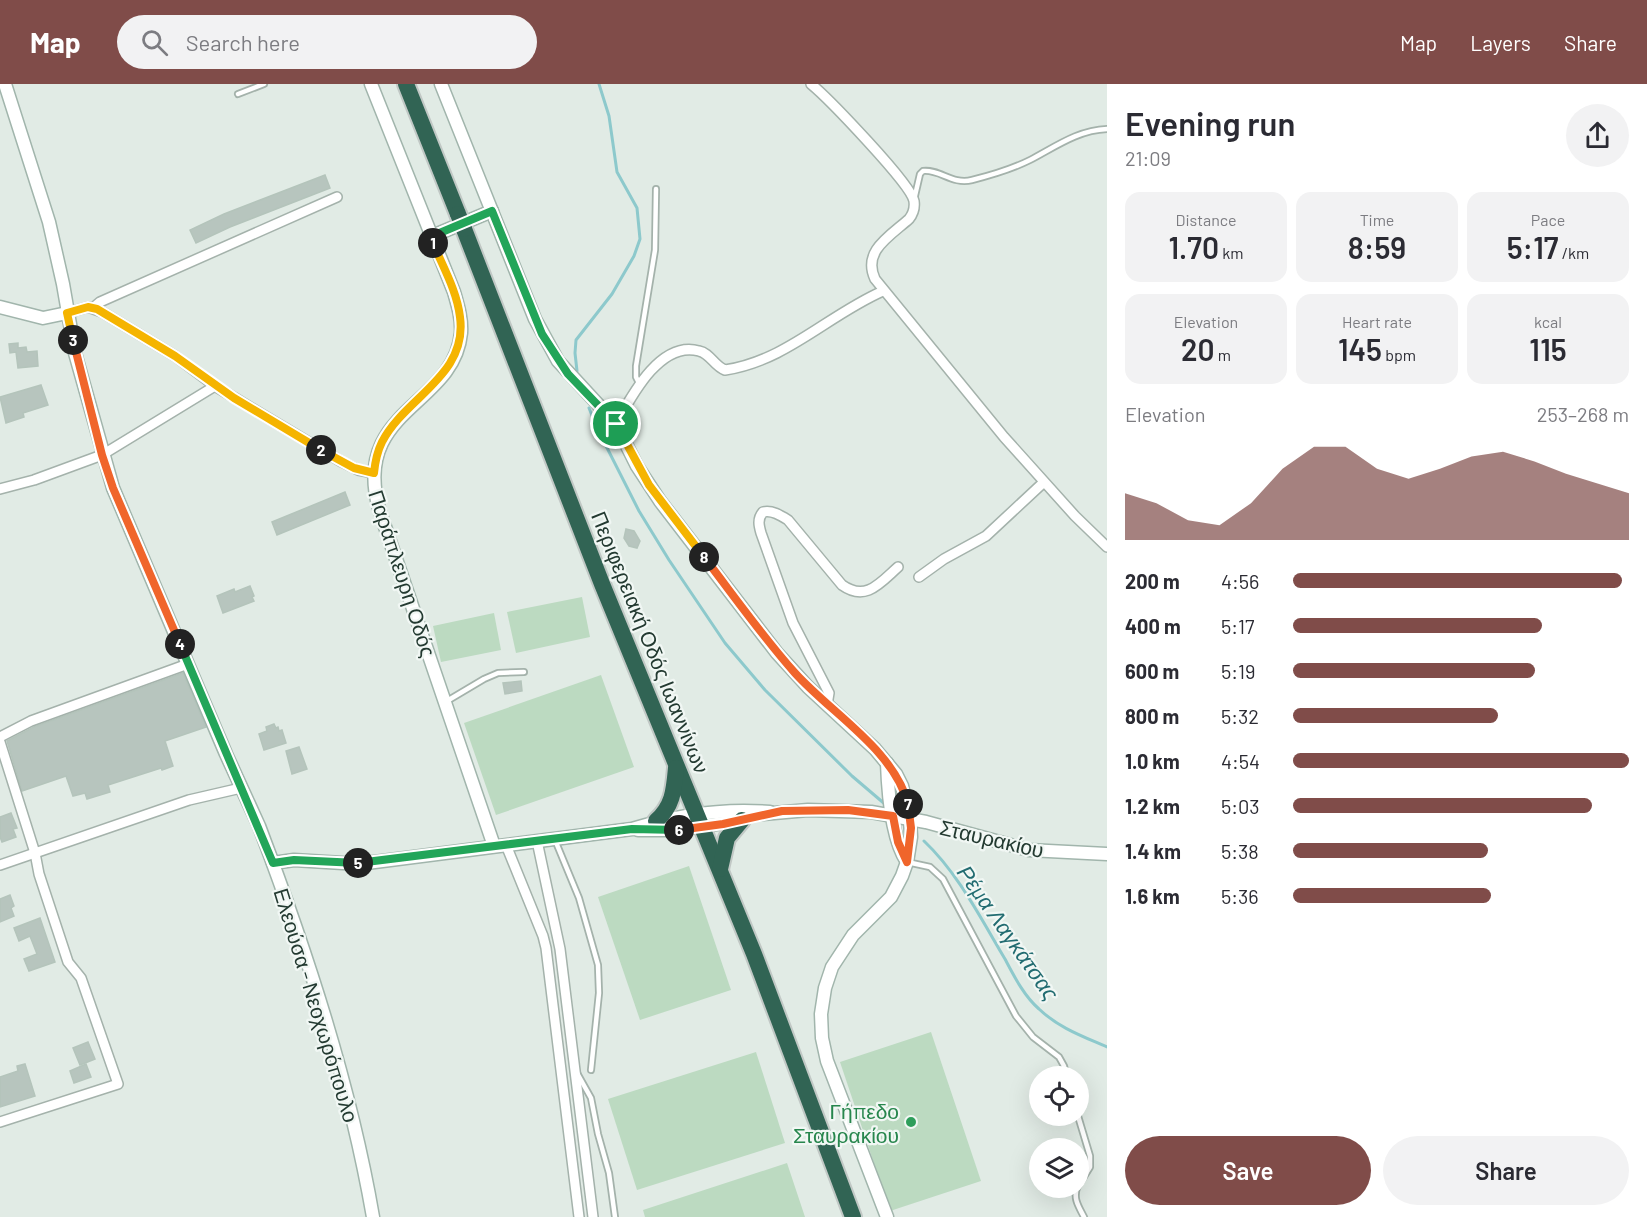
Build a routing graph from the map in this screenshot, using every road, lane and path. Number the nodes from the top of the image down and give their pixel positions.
1 (5, 84) edge
2 (264, 84) edge
3 (371, 84) edge
4 (406, 84) edge
5 (441, 84) edge
6 (811, 84) edge
7 (238, 94) dead end
8 (1107, 129) edge
9 (656, 189) dead end
10 (337, 197) dead end
11 (914, 200) junction
12 (492, 211) junction
13 (430, 237) junction
14 (883, 291) junction
15 (0, 307) edge
16 (93, 308) junction
17 (67, 313) junction
18 (639, 383) junction
19 (215, 386) junction
20 (616, 424) junction
21 (102, 455) junction
22 (374, 473) junction
23 (1044, 482) junction
24 (0, 489) edge
25 (1107, 547) edge
26 (898, 567) dead end
27 (919, 577) dead end
28 (188, 664) junction
29 (524, 672) dead end
30 (445, 702) junction
31 (827, 705) junction
32 (0, 737) edge
33 (0, 742) edge
34 (887, 763) junction
35 (676, 767) junction
36 (241, 788) junction
37 (770, 812) junction
38 (893, 816) junction
39 (910, 819) junction
40 (742, 820) junction
41 (699, 821) junction
42 (656, 822) junction
43 (632, 829) junction
44 (555, 839) junction
45 (537, 841) junction
46 (500, 846) junction
47 (35, 853) junction
48 (1107, 854) edge
49 (907, 862) junction
50 (273, 863) junction
51 (0, 865) edge
52 (720, 870) junction
53 (1064, 1066) edge
54 (575, 1069) junction
55 (591, 1070) dead end
56 (0, 1122) edge
57 (1089, 1153) edge
58 (1089, 1169) edge
59 (1076, 1198) edge
60 (374, 1217) edge
61 (579, 1217) edge
62 (593, 1217) edge
63 (615, 1217) edge
64 (853, 1217) edge
65 (887, 1217) edge
66 (1084, 1217) edge

1 - 17 street, Ελεούσα - Νεοχωρόπουλο
2 - 7 lane
3 - 13 street, Παράπλευρη Οδός
4 - 35 highway, Περιφερειακή Οδός Ιωαννίνων
5 - 12 street
6 - 11 street
8 - 11 lane
9 - 18 lane
10 - 16 street
11 - 14 street
12 - 13 street
12 - 20 street
13 - 22 street, Παράπλευρη Οδός
14 - 18 street
14 - 23 street
15 - 17 street
16 - 17 street
16 - 19 street
17 - 21 street, Ελεούσα - Νεοχωρόπουλο
18 - 20 street
19 - 21 street
19 - 22 street
20 - 31 street
21 - 24 street
21 - 28 street, Ελεούσα - Νεοχωρόπουλο
22 - 30 street, Παράπλευρη Οδός
23 - 25 street
23 - 27 street
26 - 31 street
28 - 32 street
28 - 36 street, Ελεούσα - Νεοχωρόπουλο
29 - 30 lane
30 - 46 street, Παράπλευρη Οδός
31 - 34 street
33 - 47 street
34 - 38 street
34 - 39 street
35 - 41 highway, Περιφερειακή Οδός Ιωαννίνων
35 - 42 highway
36 - 47 street
36 - 50 street, Ελεούσα - Νεοχωρόπουλο
37 - 38 street, Σταυρακίου
37 - 40 street
37 - 41 street
38 - 39 street, Σταυρακίου
38 - 49 street
39 - 48 street, Σταυρακίου
39 - 49 street
40 - 41 street
40 - 52 highway
41 - 42 street
41 - 43 street
41 - 52 highway, Περιφερειακή Οδός Ιωαννίνων
42 - 43 street
43 - 44 street
44 - 45 street
44 - 55 lane
45 - 46 street
45 - 54 street
46 - 50 street
46 - 61 street
47 - 51 street
47 - 56 street
49 - 53 lane
49 - 65 street
50 - 60 street, Ελεούσα - Νεοχωρόπουλο
52 - 64 highway, Περιφερειακή Οδός Ιωαννίνων
54 - 62 street
54 - 63 lane
57 - 58 lane
59 - 66 lane

